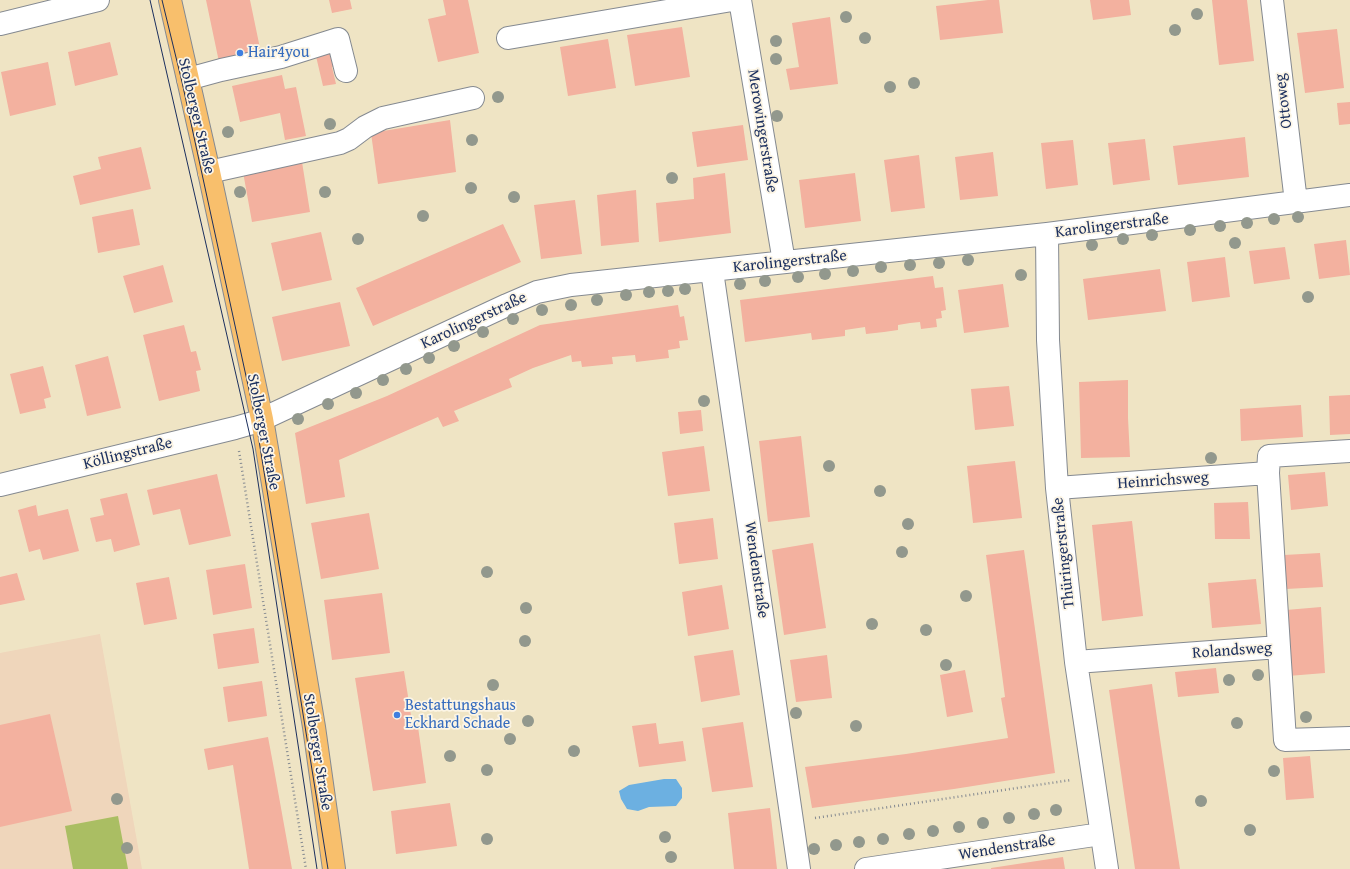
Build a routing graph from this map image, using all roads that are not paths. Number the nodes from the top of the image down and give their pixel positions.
1 (98, 0) edge
2 (170, 0) edge
3 (732, 0) edge
4 (740, 0) edge
5 (1272, 0) edge
6 (0, 24) edge
7 (508, 38) dead end
8 (346, 71) dead end
9 (188, 79) junction
10 (474, 98) dead end
11 (209, 172) junction
12 (1350, 195) edge
13 (1296, 202) junction
14 (1047, 234) junction
15 (784, 262) junction
16 (712, 271) junction
17 (259, 420) junction
18 (1350, 451) edge
19 (1268, 472) junction
20 (0, 485) edge
21 (1057, 488) junction
22 (1279, 647) junction
23 (1076, 662) junction
24 (1350, 738) edge
25 (1101, 834) junction
26 (334, 869) edge
27 (799, 869) edge
28 (866, 869) edge
29 (1107, 869) edge

1 - 6 street
2 - 9 main road, Stolberger Straße
3 - 7 street
4 - 15 street, Merowingerstraße
5 - 13 street, Ottoweg
8 - 9 street
9 - 11 main road, Stolberger Straße
10 - 11 street
11 - 17 main road, Stolberger Straße
12 - 13 street, Karolingerstraße
13 - 14 street, Karolingerstraße
14 - 15 street, Karolingerstraße
14 - 21 street, Thüringerstraße
15 - 16 street, Karolingerstraße
16 - 17 street, Karolingerstraße
16 - 27 street, Wendenstraße
17 - 20 street, Köllingstraße
17 - 26 main road, Stolberger Straße
18 - 19 street
19 - 21 street, Heinrichsweg
19 - 22 street
21 - 23 street, Thüringerstraße
22 - 23 street, Rolandsweg
22 - 24 street, Rolandsweg
23 - 25 street, Thüringerstraße
25 - 28 street, Wendenstraße
25 - 29 street, Thüringerstraße

